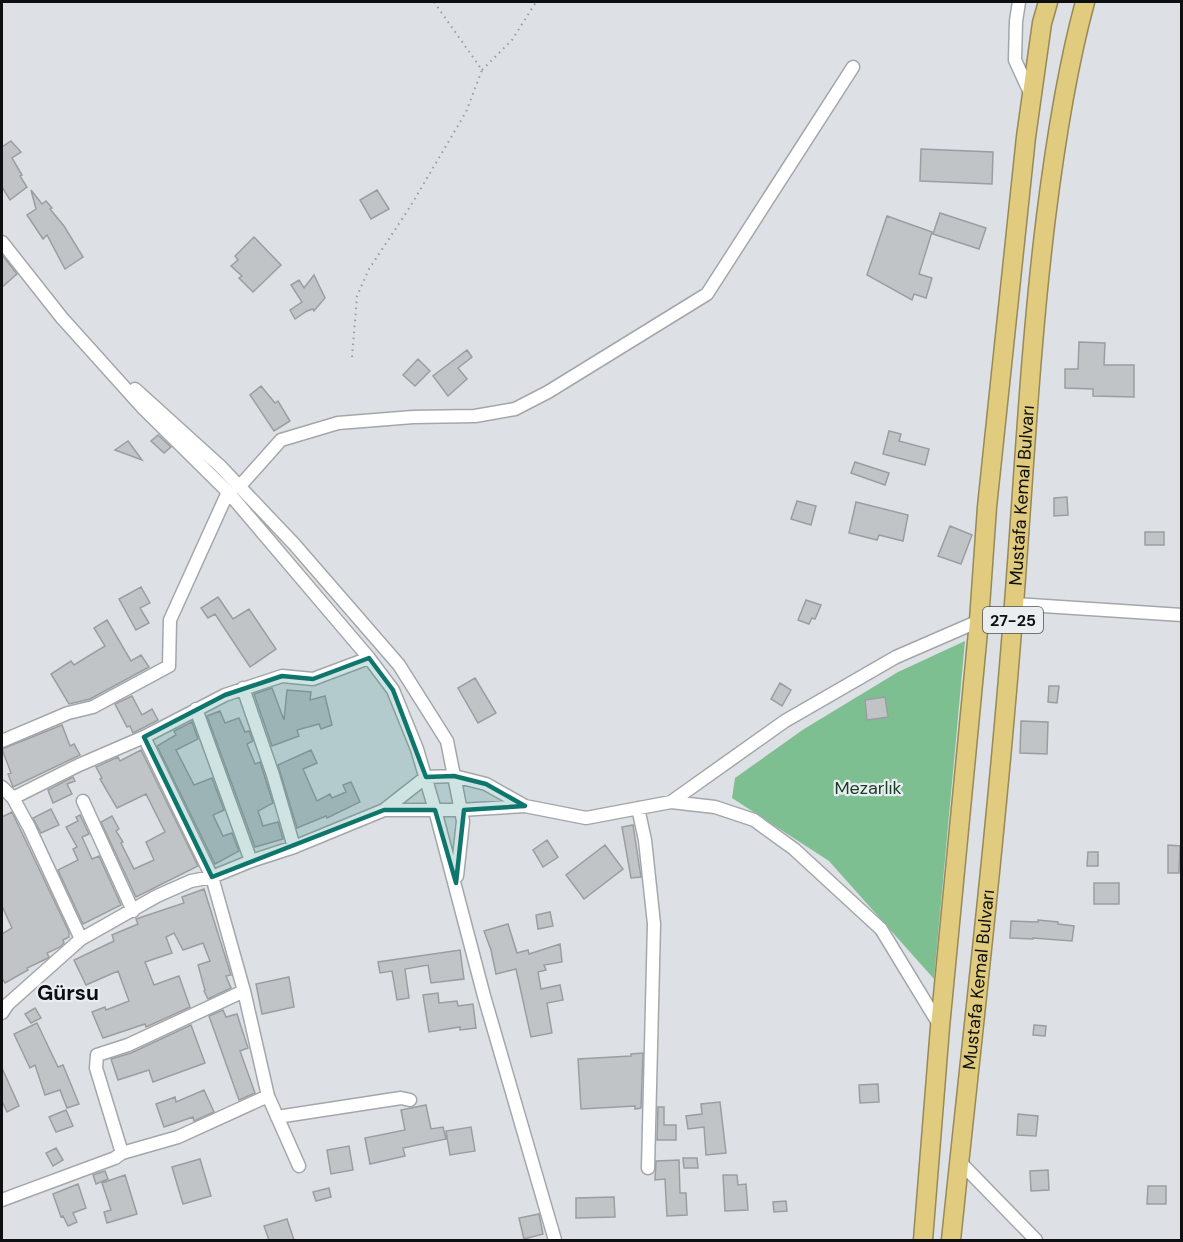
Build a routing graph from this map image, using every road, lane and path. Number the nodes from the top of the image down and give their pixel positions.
1 (434, 2) edge
2 (536, 2) edge
3 (1019, 2) edge
4 (1048, 2) edge
5 (1085, 2) edge
6 (853, 67) dead end
7 (482, 70) junction
8 (1032, 96) junction
9 (2, 233) edge
10 (2, 242) edge
11 (352, 357) dead end
12 (234, 489) junction
13 (1014, 604) junction
14 (1182, 615) edge
15 (979, 621) junction
16 (369, 658) junction
17 (243, 688) junction
18 (196, 709) junction
19 (144, 737) junction
20 (2, 741) edge
21 (454, 776) junction
22 (426, 777) junction
23 (2, 787) edge
24 (13, 798) junction
25 (84, 801) dead end
26 (671, 802) junction
27 (525, 806) junction
28 (638, 808) junction
29 (384, 810) junction
30 (435, 810) junction
31 (460, 810) junction
32 (294, 847) junction
33 (251, 861) junction
34 (212, 877) junction
35 (456, 883) junction
36 (133, 911) junction
37 (81, 939) junction
38 (244, 992) junction
39 (2, 993) edge
40 (4, 1009) edge
41 (940, 1027) junction
42 (268, 1096) junction
43 (411, 1100) dead end
44 (277, 1117) junction
45 (122, 1153) junction
46 (959, 1161) junction
47 (299, 1166) dead end
48 (648, 1168) dead end
49 (2, 1200) edge
50 (555, 1240) edge
51 (923, 1240) edge
52 (951, 1240) edge
53 (1036, 1240) edge

1 - 7 path
2 - 7 path
3 - 8 street
4 - 8 highway, Mustafa Kemal Bulvarı / 27-25
5 - 13 highway, Mustafa Kemal Bulvarı / 27-25
6 - 12 street
7 - 11 path
8 - 15 highway, Mustafa Kemal Bulvarı / 27-25
9 - 12 street
10 - 12 street
12 - 16 street
12 - 20 street
12 - 21 street
13 - 14 street
13 - 46 highway, Mustafa Kemal Bulvarı / 27-25
15 - 26 street
15 - 41 highway, Mustafa Kemal Bulvarı / 27-25
16 - 17 street
16 - 22 street
17 - 18 street
17 - 32 street
18 - 19 street
18 - 33 street
19 - 24 street
19 - 34 street
21 - 22 street
21 - 27 street
21 - 31 street
22 - 29 street
22 - 30 street
23 - 24 street
24 - 37 street
25 - 36 street
26 - 28 street
26 - 41 street
27 - 28 street
27 - 31 street
28 - 48 street
29 - 30 street
29 - 32 street
30 - 31 street
30 - 35 street
31 - 35 street
32 - 33 street
33 - 34 street
34 - 36 street
34 - 38 street
35 - 50 street
36 - 37 street
37 - 40 street
38 - 42 street
38 - 45 street
39 - 40 street
41 - 51 highway, Mustafa Kemal Bulvarı / 27-25
42 - 44 street
42 - 45 street
43 - 44 street
44 - 47 street
45 - 49 street
46 - 52 highway, Mustafa Kemal Bulvarı / 27-25
46 - 53 street

